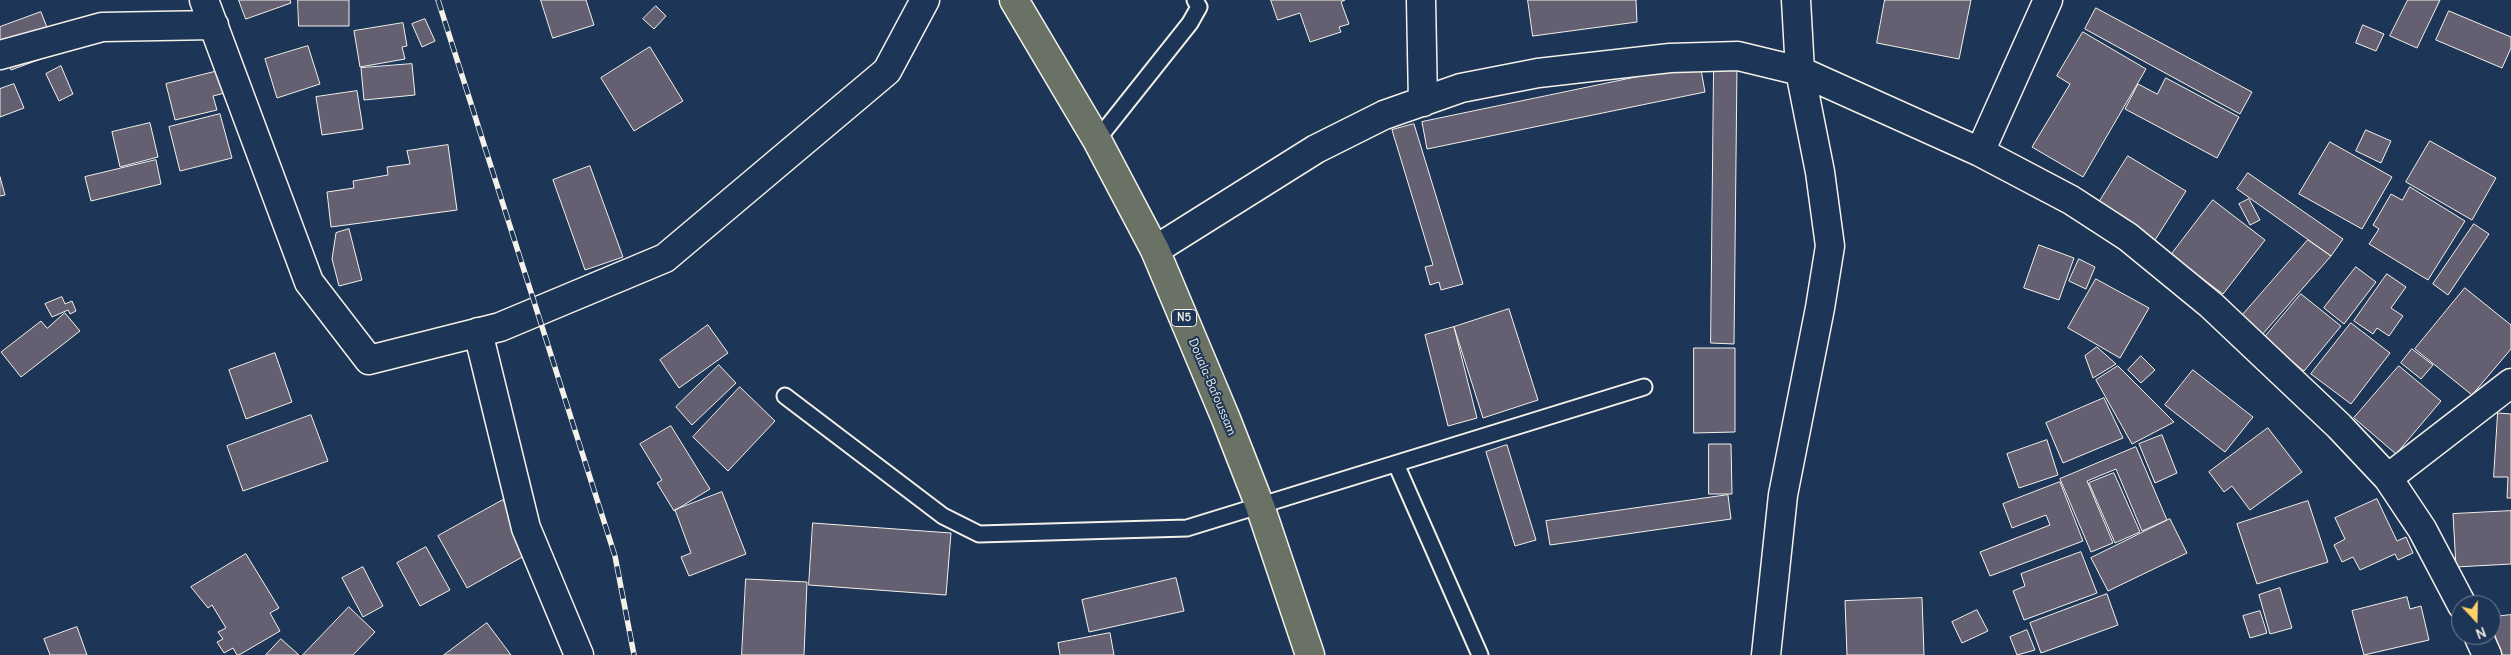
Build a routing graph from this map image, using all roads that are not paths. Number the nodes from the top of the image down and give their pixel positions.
1 (204, 0) edge
2 (925, 0) edge
3 (1014, 0) edge
4 (1194, 0) edge
5 (1421, 0) edge
6 (1796, 0) edge
7 (2048, 0) edge
8 (214, 25) junction
9 (0, 55) edge
10 (1800, 71) junction
11 (1423, 102) junction
12 (1097, 140) junction
13 (1980, 152) junction
14 (1155, 250) junction
15 (478, 332) junction
16 (2511, 383) edge
17 (1644, 387) dead end
18 (785, 396) dead end
19 (1396, 464) junction
20 (2388, 478) junction
21 (1260, 506) junction
22 (2457, 595) edge
23 (579, 655) edge
24 (1310, 655) edge
25 (1480, 655) edge
26 (1766, 655) edge

1 - 8 street
2 - 15 street
3 - 12 highway, Douala-Bafoussam / N5
4 - 12 lane
5 - 11 street
6 - 10 street
7 - 13 street
8 - 9 street
8 - 15 street
10 - 11 street
10 - 13 street
10 - 26 street
11 - 14 street
12 - 14 highway, Douala-Bafoussam / N5
13 - 20 street
14 - 21 highway, Douala-Bafoussam / N5
15 - 23 street
16 - 20 street
17 - 19 lane
18 - 21 lane
19 - 21 lane
19 - 25 lane
20 - 22 street
21 - 24 highway, Douala-Bafoussam / N5

